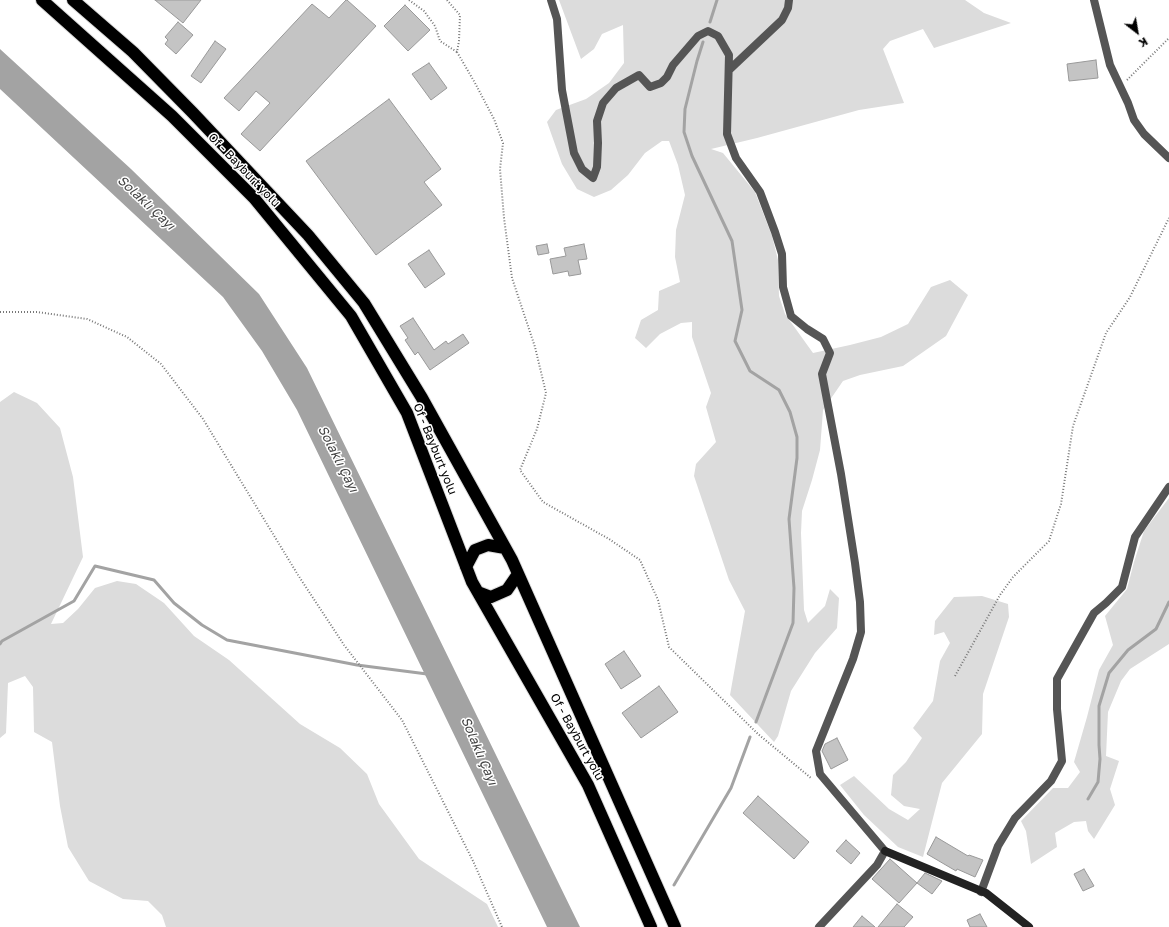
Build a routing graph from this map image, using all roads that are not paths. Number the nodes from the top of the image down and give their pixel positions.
1 (42, 0) edge
2 (73, 0) edge
3 (551, 0) edge
4 (789, 0) edge
5 (1094, 0) edge
6 (729, 70) junction
7 (1169, 158) edge
8 (1169, 487) edge
9 (505, 548) junction
10 (466, 567) junction
11 (518, 574) junction
12 (478, 592) junction
13 (885, 851) junction
14 (982, 892) junction
15 (650, 927) edge
16 (675, 927) edge
17 (819, 927) edge
18 (1029, 927) edge

1 - 10 highway, Of - Bayburt yolu
2 - 9 highway, Of - Bayburt yolu
3 - 6 street
4 - 6 street
5 - 7 street
6 - 13 street
8 - 14 street
9 - 10 highway
9 - 11 highway, Of - Bayburt yolu
10 - 12 highway, Of - Bayburt yolu
11 - 12 highway
11 - 16 highway, Of - Bayburt yolu
12 - 15 highway, Of - Bayburt yolu
13 - 14 street
13 - 17 street
14 - 18 street

